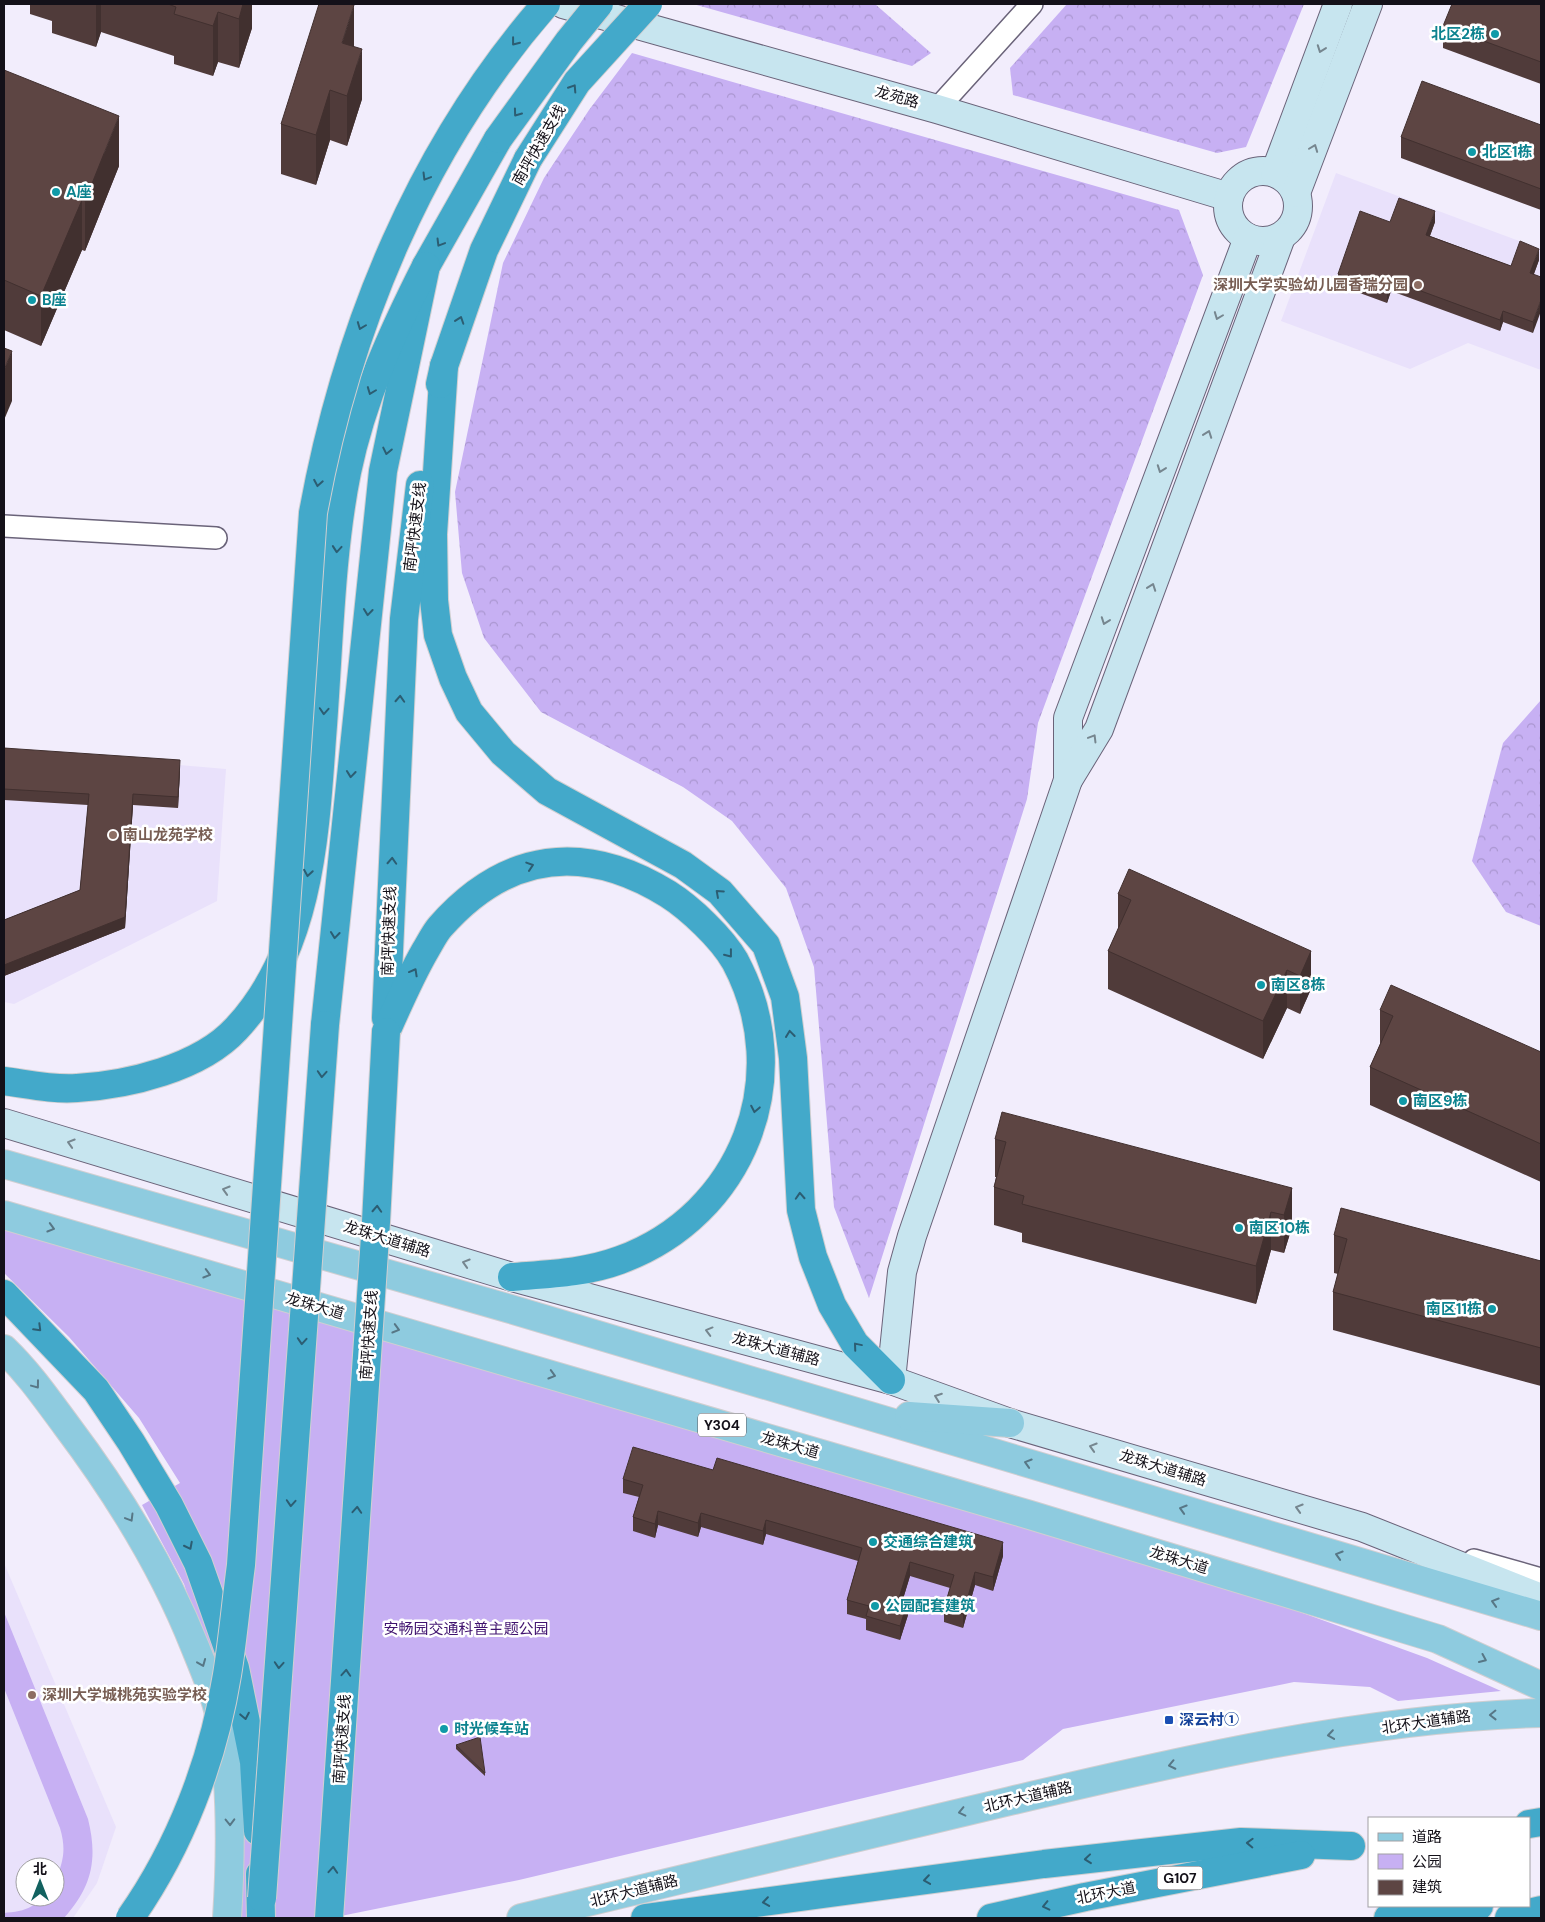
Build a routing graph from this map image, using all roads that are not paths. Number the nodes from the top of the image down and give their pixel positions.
1 (546, 4) edge
2 (563, 4) edge
3 (599, 4) edge
4 (648, 4) edge
5 (1032, 4) edge
6 (1338, 4) edge
7 (1368, 4) edge
8 (937, 109) junction
9 (1275, 173) junction
10 (1296, 193) junction
11 (1229, 197) junction
12 (1281, 237) junction
13 (1248, 238) junction
14 (426, 266) junction
15 (444, 366) junction
16 (4, 526) edge
17 (216, 538) dead end
18 (1068, 780) junction
19 (386, 1032) junction
20 (4, 1081) edge
21 (4, 1123) edge
22 (4, 1164) edge
23 (4, 1215) edge
24 (512, 1277) junction
25 (4, 1294) edge
26 (4, 1349) edge
27 (892, 1380) junction
28 (860, 1413) junction
29 (1010, 1423) junction
30 (1362, 1527) junction
31 (1541, 1579) edge
32 (1541, 1598) edge
33 (1541, 1616) edge
34 (1541, 1686) edge
35 (1541, 1713) edge
36 (1360, 1844) edge
37 (1470, 1907) edge
38 (261, 1908) edge
39 (1541, 1910) edge
40 (130, 1918) edge
41 (227, 1918) edge
42 (329, 1918) edge
43 (521, 1918) edge
44 (645, 1918) edge
45 (992, 1918) edge
46 (1388, 1918) edge
47 (1509, 1918) edge

1 -> 40 highway, bridge
2 - 8 street, 龙苑路
3 -> 14 highway, bridge
15 -> 4 highway, 南坪快速支线, bridge
5 - 8 street
6 -> 9 street
10 -> 7 street
8 - 11 street, 龙苑路
9 - 10 street
9 - 11 street
10 - 12 street
11 - 13 street
12 - 13 street
18 -> 12 street
13 -> 18 street
14 -> 20 highway
14 -> 38 highway, bridge
19 -> 15 highway, 南坪快速支线
27 -> 15 highway
16 - 17 street
18 - 27 street
19 -> 24 highway
42 -> 19 highway, 南坪快速支线, bridge
24 -> 21 street, 龙珠大道辅路
22 - 28 main road
23 -> 34 main road, 龙珠大道 / Y304
27 -> 24 street, 龙珠大道辅路
25 -> 38 highway, bridge
26 -> 41 main road
29 -> 27 street, 龙珠大道辅路
28 - 29 main road
33 -> 28 main road
30 -> 29 street, 龙珠大道辅路
30 - 31 street
30 - 32 street, 龙珠大道辅路
35 -> 43 main road, 北环大道辅路
36 -> 44 highway
36 -> 45 highway, 北环大道 / G107
37 - 46 highway
39 - 47 highway

